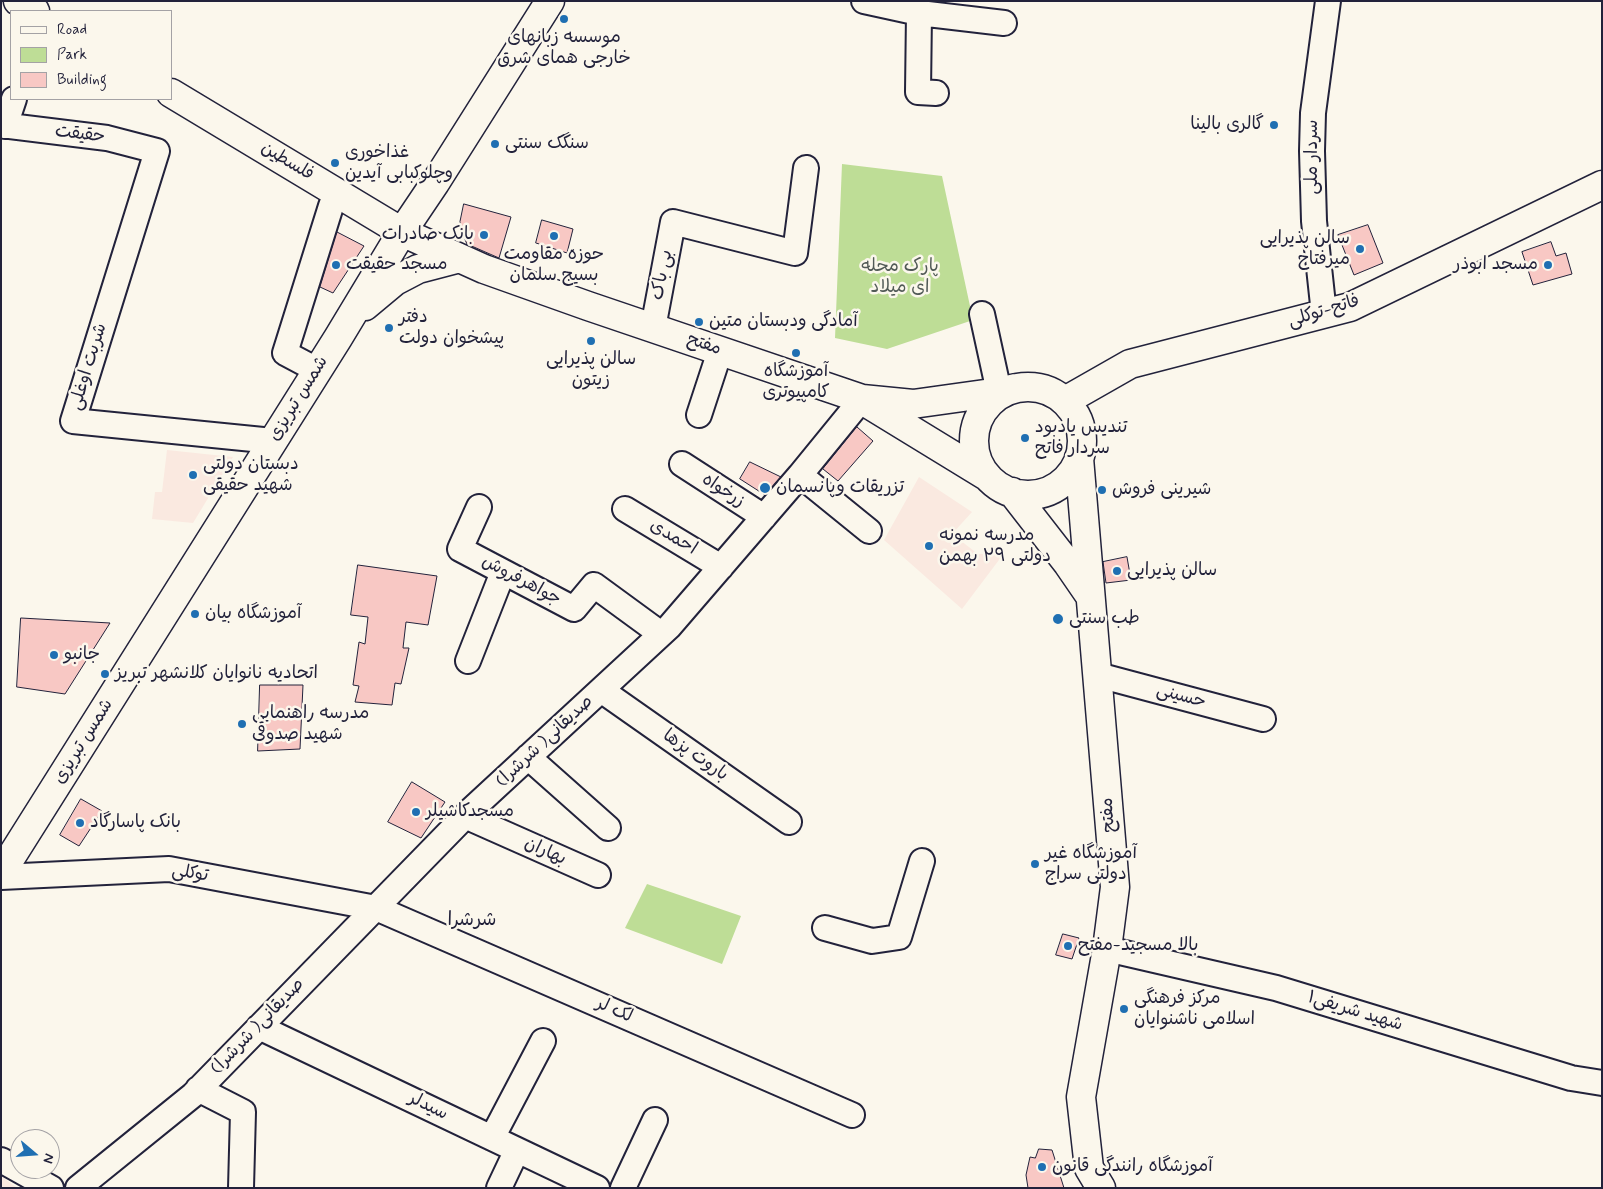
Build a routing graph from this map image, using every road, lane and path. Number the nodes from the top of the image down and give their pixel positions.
1 (18, 1) edge
2 (550, 1) edge
3 (1328, 1) edge
4 (876, 2) edge
5 (33, 10) edge
6 (919, 13) junction
7 (1004, 23) dead end
8 (172, 93) edge
9 (936, 93) dead end
10 (14, 100) edge
11 (3, 125) edge
12 (157, 151) joint
13 (806, 168) dead end
14 (1602, 185) edge
15 (331, 206) dead end
16 (402, 232) junction
17 (460, 258) junction
18 (982, 314) dead end
19 (1324, 314) junction
20 (653, 328) junction
21 (338, 338) junction
22 (720, 351) junction
23 (317, 370) junction
24 (1008, 390) junction
25 (862, 399) junction
26 (1066, 401) junction
27 (699, 415) dead end
28 (273, 441) junction
29 (1079, 458) junction
30 (682, 464) dead end
31 (800, 475) junction
32 (988, 477) junction
33 (1012, 492) junction
34 (479, 507) dead end
35 (624, 508) dead end
36 (764, 517) junction
37 (869, 531) dead end
38 (721, 567) junction
39 (503, 572) junction
40 (1092, 599) junction
41 (661, 634) junction
42 (468, 661) dead end
43 (1098, 675) junction
44 (601, 690) junction
45 (1263, 719) dead end
46 (528, 757) junction
47 (465, 816) junction
48 (789, 822) dead end
49 (608, 828) dead end
50 (922, 861) dead end
51 (1, 875) edge
52 (598, 875) dead end
53 (376, 908) junction
54 (825, 928) dead end
55 (1107, 949) junction
56 (259, 1027) junction
57 (543, 1041) dead end
58 (1602, 1083) edge
59 (198, 1089) junction
60 (852, 1115) dead end
61 (655, 1120) dead end
62 (492, 1138) junction
63 (517, 1150) junction
64 (1, 1160) edge
65 (84, 1186) edge
66 (51, 1188) edge
67 (241, 1188) edge
68 (499, 1188) edge
69 (597, 1188) edge
70 (623, 1188) edge
71 (1101, 1188) edge

1 - 5 main road
2 - 16 main road, شمس تبریزی
3 - 19 street, سردار ملی
4 - 6 street
6 - 7 street
6 - 9 street
8 - 16 main road, فلسطین
10 - 11 street
11 - 12 street, حقیقت
12 - 28 street, شربت اوغلی
13 - 20 street, بی باک
14 - 19 main road, فاتح-توکلی
15 - 23 street
16 - 17 main road, مفتح
16 - 21 main road, شمس تبریزی
17 - 20 main road, مفتح
17 - 21 main road
18 - 24 street
19 - 26 main road, فاتح-توکلی
20 - 22 main road, مفتح
21 - 23 main road, شمس تبریزی
22 - 25 main road, مفتح
22 - 27 street
23 - 28 main road, شمس تبریزی
24 - 25 main road, مفتح
24 - 26 main road
24 - 32 main road
25 - 31 street, (شرشرا )صدیقانی
25 - 32 main road
26 - 29 main road
28 - 51 main road, شمس تبریزی
29 - 33 main road
29 - 40 main road
30 - 36 street, زرخواه
31 - 36 street, (شرشرا )صدیقانی
31 - 37 street
32 - 33 main road
33 - 40 main road, مفتح
34 - 39 street, جواهرفروش
35 - 38 street, احمدی
36 - 38 street, (شرشرا )صدیقانی
38 - 41 street, (شرشرا )صدیقانی
39 - 41 street, جواهرفروش
39 - 42 street
40 - 43 main road, مفتح
41 - 44 street, (شرشرا )صدیقانی
43 - 45 street, حسینی
43 - 55 main road, مفتح
44 - 46 street, (شرشرا )صدیقانی
44 - 48 street, باروت پزها
46 - 47 street, (شرشرا )صدیقانی
46 - 49 street
47 - 52 street, بهاران
47 - 53 street, (شرشرا )صدیقانی
50 - 54 street
51 - 53 street, توکلی
53 - 56 street, (شرشرا )صدیقانی
53 - 60 street, لک لر
55 - 58 street, شهید شریفی۱
55 - 71 main road, مفتح
56 - 59 street, (شرشرا )صدیقانی
56 - 62 street, سیدلر
57 - 62 street
59 - 65 street, (شرشرا )صدیقانی
59 - 67 street
61 - 70 street
62 - 63 street, سیدلر
63 - 68 street
63 - 69 street, سیدلر
64 - 66 street

